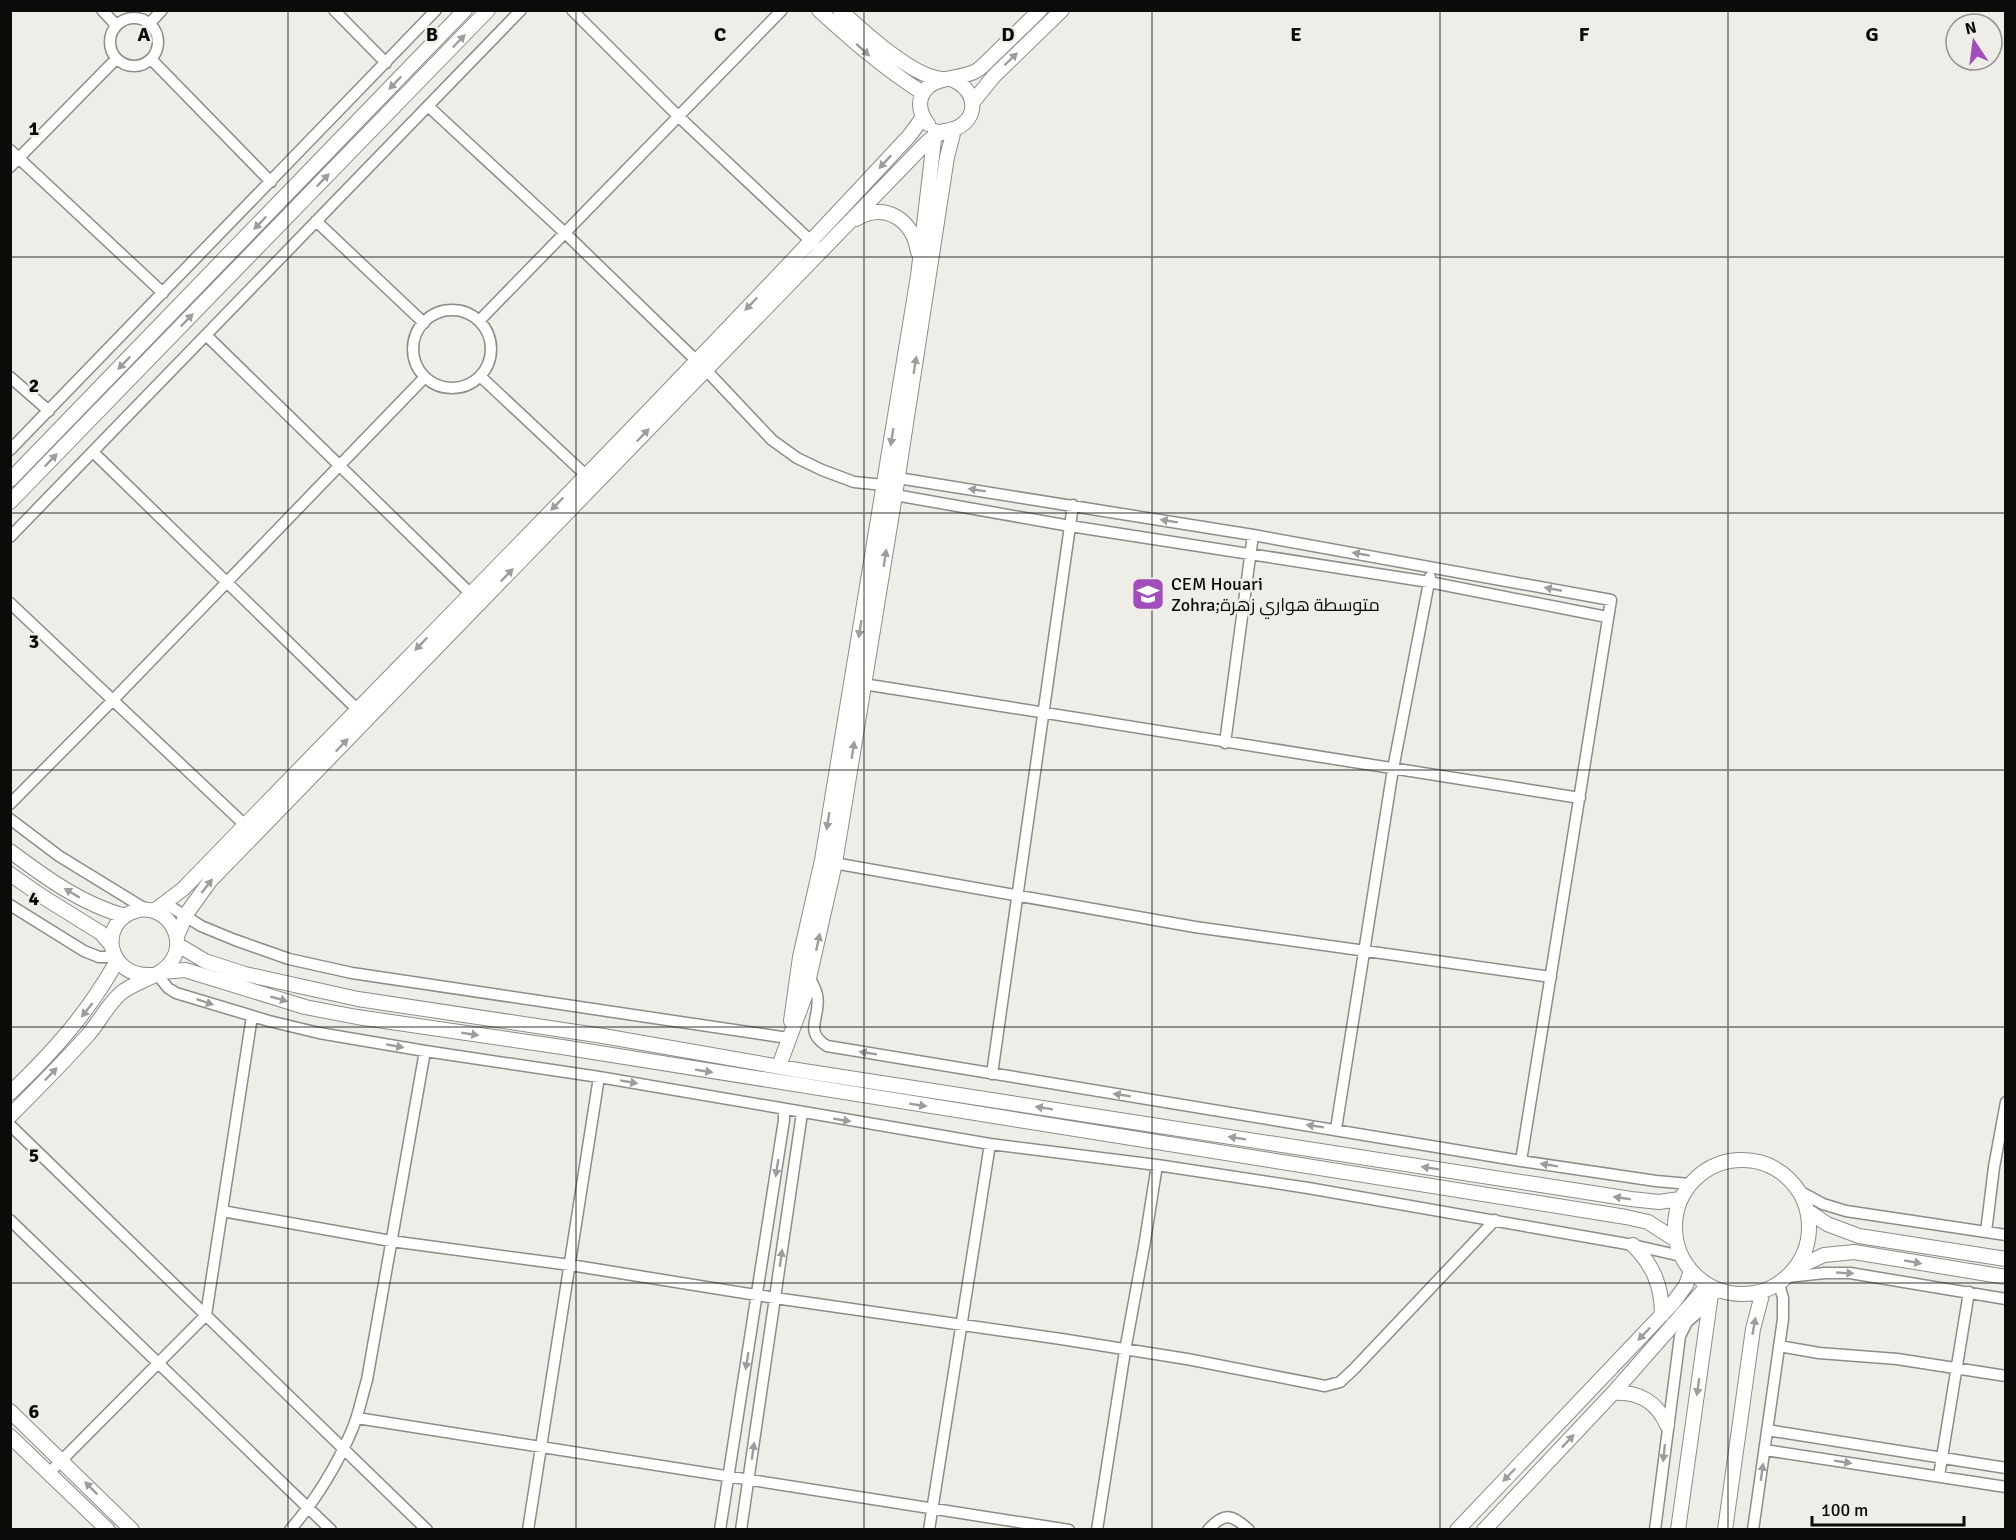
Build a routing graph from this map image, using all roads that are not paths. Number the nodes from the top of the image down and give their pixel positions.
1 (102, 10) edge
2 (162, 10) edge
3 (334, 10) edge
4 (436, 10) edge
5 (465, 10) edge
6 (488, 10) edge
7 (521, 10) edge
8 (572, 10) edge
9 (782, 10) edge
10 (819, 10) edge
11 (840, 10) edge
12 (1040, 10) edge
13 (1062, 10) edge
14 (150, 23) junction
15 (116, 25) junction
16 (116, 59) junction
17 (151, 59) junction
18 (386, 63) junction
19 (946, 79) junction
20 (923, 93) junction
21 (972, 103) junction
22 (428, 106) junction
23 (678, 117) junction
24 (923, 117) junction
25 (942, 132) junction
26 (10, 150) edge
27 (19, 158) junction
28 (10, 167) edge
29 (271, 182) junction
30 (316, 221) junction
31 (849, 223) junction
32 (565, 233) junction
33 (816, 247) junction
34 (918, 276) junction
35 (163, 293) junction
36 (479, 321) junction
37 (424, 323) junction
38 (206, 335) junction
39 (701, 366) junction
40 (480, 376) junction
41 (10, 377) edge
42 (424, 377) junction
43 (49, 411) junction
44 (10, 450) edge
45 (93, 452) junction
46 (338, 465) junction
47 (898, 478) junction
48 (10, 480) edge
49 (590, 480) junction
50 (884, 485) junction
51 (895, 495) junction
52 (10, 502) edge
53 (1073, 505) junction
54 (1070, 526) junction
55 (1253, 535) junction
56 (10, 537) edge
57 (1252, 554) junction
58 (1430, 566) junction
59 (225, 581) junction
60 (1429, 582) junction
61 (475, 598) junction
62 (10, 603) edge
63 (1607, 617) junction
64 (857, 683) junction
65 (113, 700) junction
66 (1043, 712) junction
67 (362, 715) junction
68 (1225, 743) junction
69 (1393, 769) junction
70 (1580, 798) junction
71 (10, 804) edge
72 (10, 819) edge
73 (245, 825) junction
74 (10, 851) edge
75 (828, 862) junction
76 (10, 874) edge
77 (1017, 894) junction
78 (10, 905) edge
79 (156, 908) junction
80 (125, 916) junction
81 (186, 916) junction
82 (177, 941) junction
83 (1365, 951) junction
84 (115, 955) junction
85 (157, 973) junction
86 (1551, 976) junction
87 (810, 978) junction
88 (252, 1016) junction
89 (789, 1038) junction
90 (425, 1051) junction
91 (779, 1066) junction
92 (992, 1074) junction
93 (599, 1077) junction
94 (10, 1093) edge
95 (2006, 1102) edge
96 (784, 1110) junction
97 (802, 1113) junction
98 (10, 1116) edge
99 (10, 1125) edge
100 (1336, 1129) junction
101 (990, 1144) junction
102 (1521, 1161) junction
103 (1157, 1165) junction
104 (2000, 1168) edge
105 (1690, 1184) junction
106 (1801, 1192) junction
107 (1680, 1199) junction
108 (1808, 1211) junction
109 (222, 1212) junction
110 (10, 1220) edge
111 (1495, 1220) junction
112 (1986, 1232) junction
113 (2006, 1234) edge
114 (1676, 1240) junction
115 (391, 1241) junction
116 (1634, 1245) junction
117 (1681, 1256) junction
118 (2006, 1259) edge
119 (570, 1265) junction
120 (1691, 1271) junction
121 (1787, 1276) junction
122 (2006, 1276) edge
123 (1710, 1286) junction
124 (1762, 1291) junction
125 (1969, 1292) junction
126 (757, 1295) junction
127 (776, 1298) junction
128 (2006, 1299) edge
129 (1710, 1302) junction
130 (206, 1315) junction
131 (1662, 1315) junction
132 (962, 1325) junction
133 (1779, 1346) junction
134 (1125, 1351) junction
135 (158, 1363) junction
136 (1956, 1367) junction
137 (2006, 1376) edge
138 (1613, 1393) junction
139 (10, 1411) edge
140 (357, 1418) junction
141 (1667, 1425) junction
142 (1767, 1430) junction
143 (10, 1436) edge
144 (343, 1448) junction
145 (541, 1448) junction
146 (1765, 1450) junction
147 (1942, 1458) junction
148 (62, 1460) junction
149 (2006, 1468) edge
150 (49, 1473) junction
151 (729, 1476) junction
152 (1939, 1476) junction
153 (749, 1479) junction
154 (2006, 1487) edge
155 (309, 1508) junction
156 (933, 1508) junction
157 (1472, 1514) junction
158 (1488, 1528) edge
159 (108, 1530) edge
160 (132, 1530) edge
161 (290, 1530) edge
162 (331, 1530) edge
163 (427, 1530) edge
164 (528, 1530) edge
165 (720, 1530) edge
166 (741, 1530) edge
167 (929, 1530) edge
168 (1069, 1530) edge
169 (1097, 1530) edge
170 (1208, 1530) edge
171 (1249, 1530) edge
172 (1457, 1530) edge
173 (1655, 1530) edge
174 (1678, 1530) edge
175 (1725, 1530) edge
176 (1754, 1530) edge

1 - 15 street
2 - 14 street
3 - 18 street
4 - 18 street
5 -> 48 street
52 -> 6 street
7 - 22 street
8 - 23 street
9 - 23 street
10 -> 20 street
11 - 19 street
12 - 19 street
21 -> 13 street
14 - 15 street
14 - 17 street
15 - 16 street
16 - 17 street
16 - 27 street
17 - 29 street
18 - 29 street
19 - 20 street
19 - 21 street
20 - 24 street
21 - 25 street
22 - 30 street
22 - 32 street
23 - 32 street
23 - 33 street
24 - 25 street
24 -> 33 street
25 - 31 street
25 - 34 street
47 -> 25 street
26 - 27 street
27 - 28 street
27 - 35 street
29 - 35 street
30 - 37 street
30 - 38 street
31 - 33 street
31 - 34 street
32 - 36 street
32 - 39 street
33 - 39 street
34 -> 50 street
35 - 43 street
36 - 37 street
36 - 40 street
37 - 42 street
38 - 45 street
38 - 46 street
39 - 49 street
39 - 50 street
40 - 42 street
40 - 49 street
41 - 43 street
42 - 46 street
43 - 44 street
45 - 56 street
45 - 59 street
46 - 59 street
46 - 61 street
47 - 50 street
47 - 51 street
53 -> 47 street
49 - 61 street
50 - 51 street
50 -> 64 street
51 - 54 street
64 -> 51 street
53 - 54 street
55 -> 53 street
54 - 57 street
54 - 66 street
55 - 57 street
58 -> 55 street
57 - 60 street
57 - 68 street
58 - 60 street
63 -> 58 street
59 - 65 street
59 - 67 street
60 - 63 street
60 - 69 street
61 - 67 street
62 - 65 street
63 - 70 street
64 - 66 street
64 - 75 street
65 - 71 street
65 - 73 street
66 - 68 street
66 - 77 street
67 - 73 street
81 -> 67 street
68 - 69 street
69 - 70 street
69 - 83 street
70 - 86 street
72 - 79 street
73 - 79 street
80 -> 74 street
75 - 77 street
87 -> 75 street
75 - 89 street
76 - 84 street
77 - 83 street
77 - 92 street
78 - 84 street
79 - 80 street
79 - 81 street
79 - 82 street
80 - 84 street
81 - 82 street
81 - 89 street
82 - 85 street
82 - 91 street
83 - 86 street
83 - 100 street
84 - 85 street
84 -> 94 street
85 -> 88 street
98 -> 85 street
85 -> 114 street
86 - 102 street
87 - 89 street
92 -> 87 street
88 -> 90 street
88 - 109 street
89 - 91 street
90 - 93 street
90 - 115 street
107 -> 91 street
100 -> 92 street
93 -> 96 street
93 - 119 street
95 - 104 street
96 - 97 street
96 -> 126 street
97 -> 101 street
127 -> 97 street
99 - 130 street
100 - 102 street
101 - 103 street
101 - 132 street
105 -> 102 street
103 - 111 street
103 - 134 street
104 - 112 street
105 - 106 street
105 - 107 street
106 - 108 street
106 - 112 street
107 - 114 street
108 - 118 street
108 - 121 street
109 - 115 street
109 - 130 street
110 - 135 street
111 - 116 street
111 - 134 street
112 - 113 street
114 - 117 street
115 - 119 street
115 - 140 street
116 - 117 street
116 - 131 street
117 - 120 street
119 - 126 street
119 - 145 street
120 - 123 street
120 - 131 street
121 -> 122 street
121 - 124 street
121 -> 125 street
121 - 133 street
123 - 124 street
123 - 129 street
123 - 138 street
175 -> 124 street
125 - 128 street
125 - 136 street
126 - 127 street
126 -> 151 street
127 - 132 street
153 -> 127 street
129 - 141 street
129 -> 174 street
130 - 135 street
130 - 144 street
131 -> 157 street
132 - 134 street
132 - 156 street
133 - 136 street
133 - 142 street
134 - 169 street
135 - 148 street
135 - 155 street
136 - 137 street
136 - 147 street
138 - 141 street
158 -> 138 street
139 - 148 street
140 - 144 street
140 - 145 street
141 -> 173 street
142 - 146 street
142 - 147 street
143 - 150 street
144 - 155 street
144 - 163 street
145 - 151 street
145 - 164 street
146 -> 152 street
176 -> 146 street
147 - 149 street
147 - 152 street
148 - 150 street
160 -> 148 street
150 - 159 street
151 - 153 street
151 - 165 street
152 - 154 street
153 - 156 street
153 - 166 street
155 - 161 street
155 - 162 street
156 - 167 street
156 - 168 street
157 - 158 street
157 - 172 street
170 - 171 street

